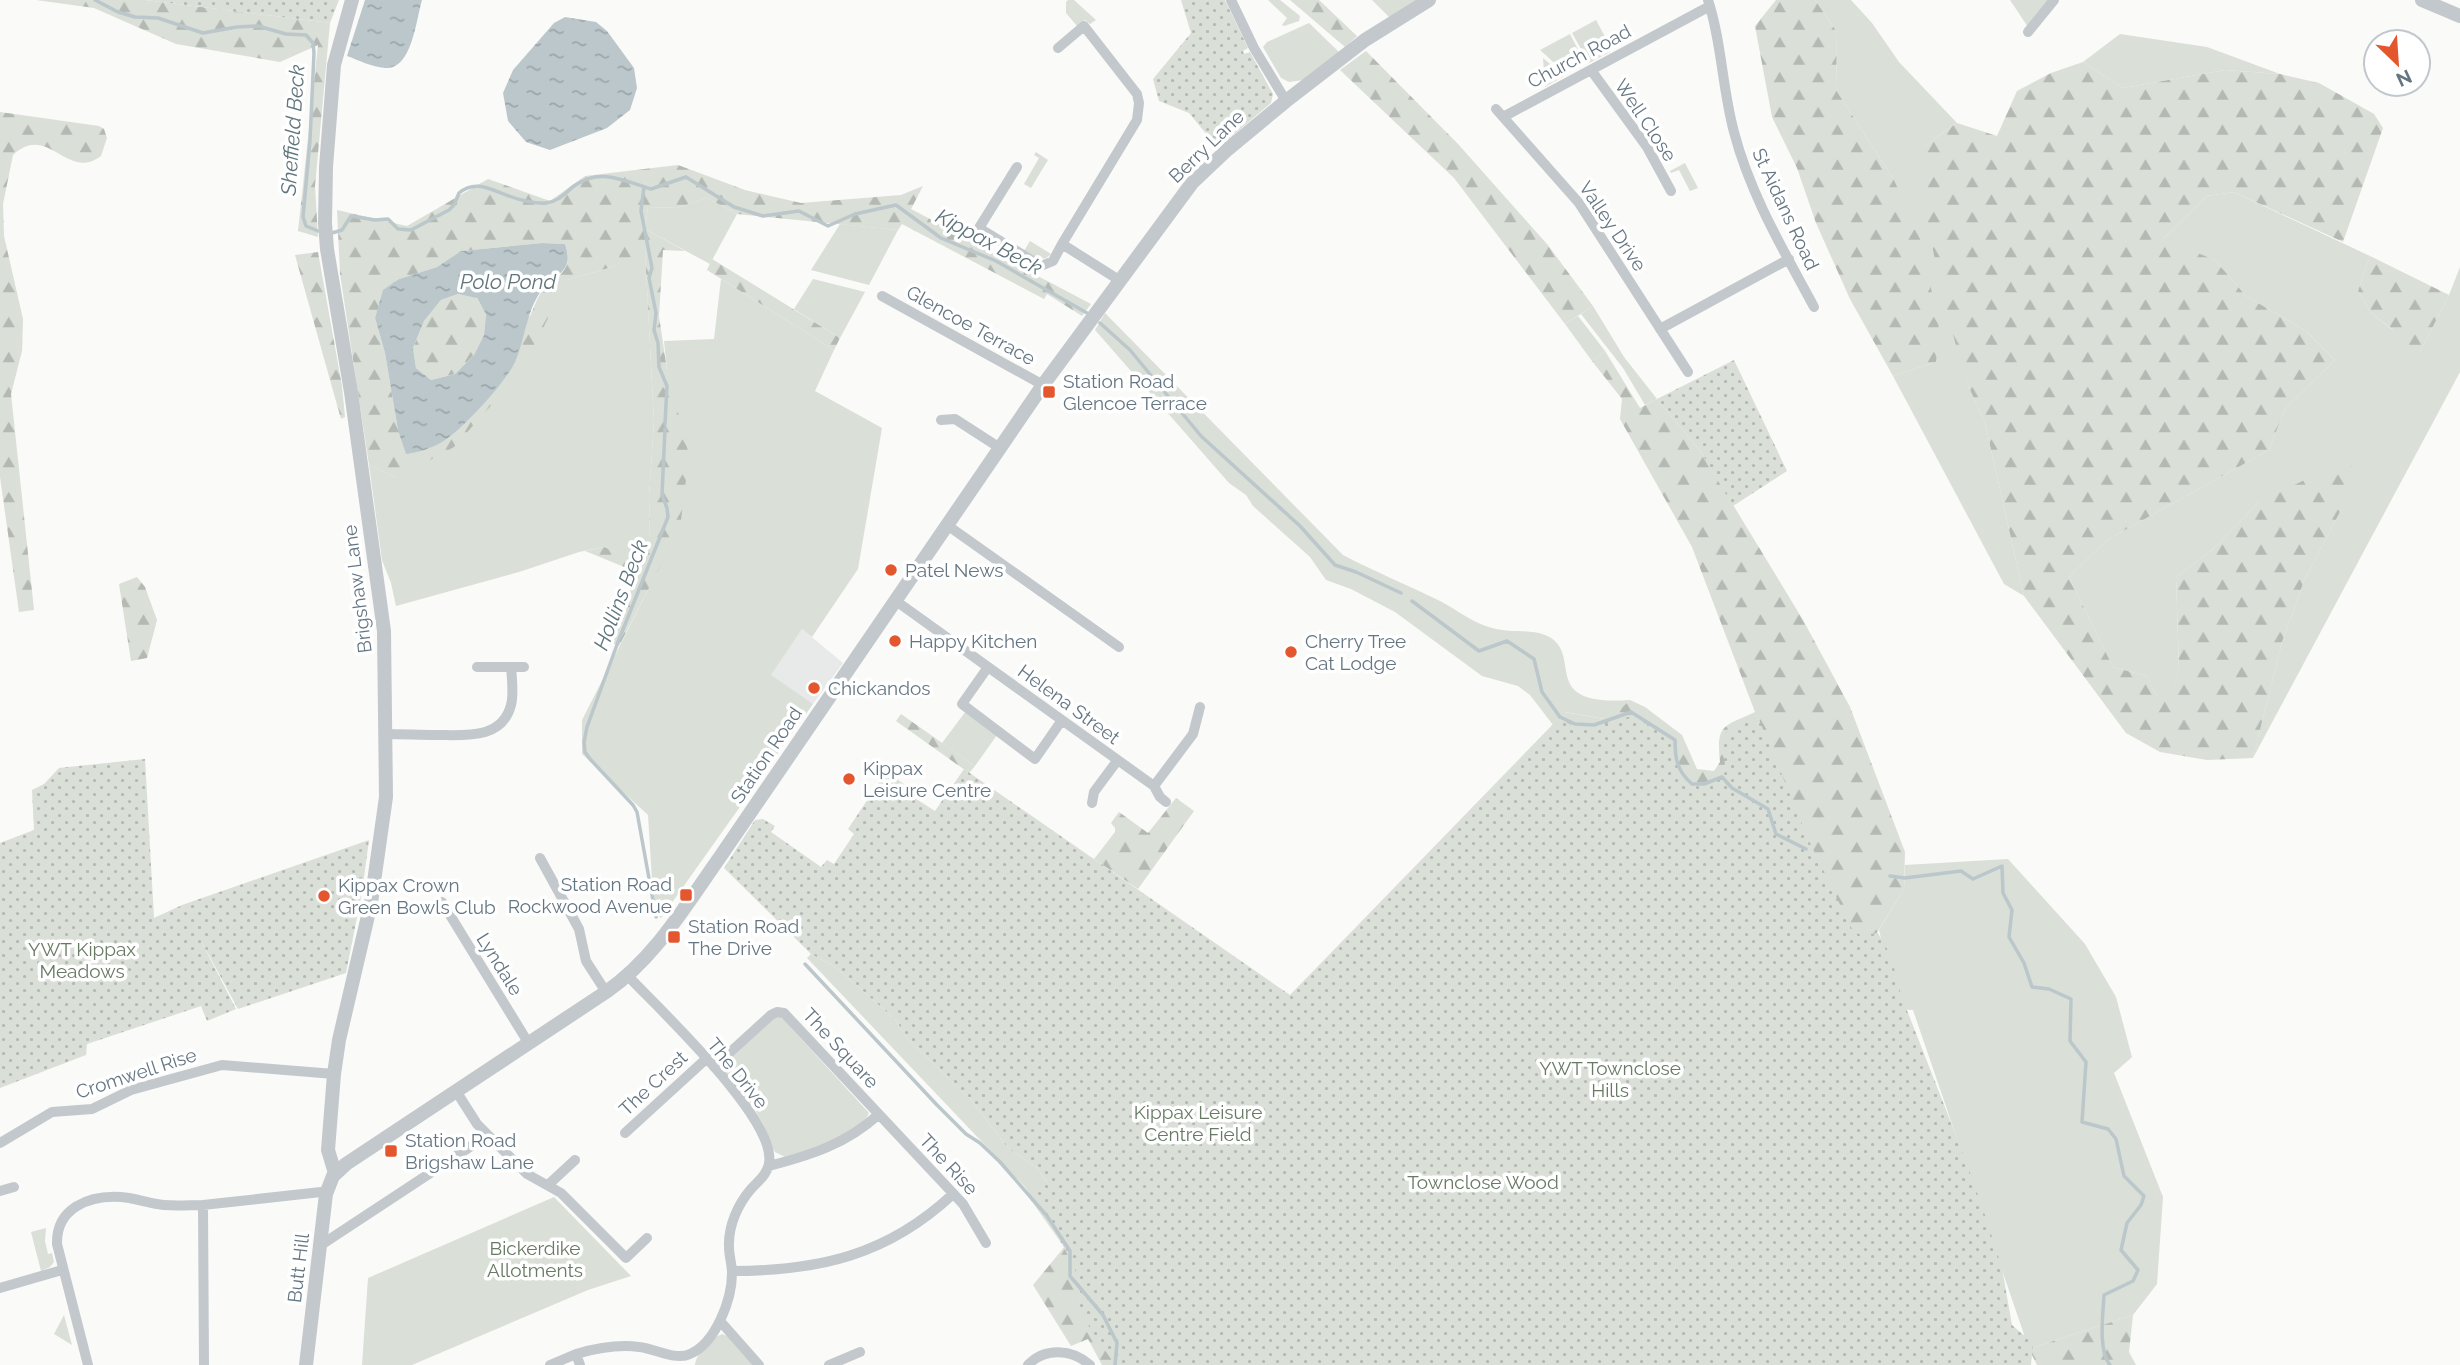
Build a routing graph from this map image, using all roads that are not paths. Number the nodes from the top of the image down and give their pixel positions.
1 (352, 0) edge
2 (1231, 0) edge
3 (1429, 0) edge
4 (2054, 0) edge
5 (2422, 0) edge
6 (1709, 3) edge
7 (2460, 16) edge
8 (2028, 32) dead end
9 (1058, 48) dead end
10 (1591, 70) junction
11 (1286, 101) junction
12 (1499, 113) joint
13 (1017, 167) dead end
14 (1671, 191) dead end
15 (1062, 244) junction
16 (1134, 258) joint
17 (1788, 259) junction
18 (1119, 280) junction
19 (882, 296) dead end
20 (1814, 307) dead end
21 (1660, 329) junction
22 (1688, 372) dead end
23 (1043, 386) junction
24 (941, 421) dead end
25 (1000, 448) junction
26 (947, 525) junction
27 (896, 601) junction
28 (1119, 647) dead end
29 (477, 667) dead end
30 (511, 667) junction
31 (524, 667) dead end
32 (988, 667) junction
33 (1200, 707) dead end
34 (1062, 720) junction
35 (386, 734) junction
36 (1117, 761) junction
37 (1154, 786) junction
38 (1166, 802) dead end
39 (1092, 803) dead end
40 (540, 858) dead end
41 (442, 902) dead end
42 (628, 976) junction
43 (606, 992) junction
44 (529, 1044) junction
45 (710, 1063) junction
46 (334, 1074) junction
47 (456, 1091) junction
48 (878, 1115) junction
49 (625, 1133) dead end
50 (488, 1135) junction
51 (0, 1143) edge
52 (575, 1160) dead end
53 (769, 1166) junction
54 (334, 1175) junction
55 (548, 1185) junction
56 (14, 1187) dead end
57 (0, 1191) edge
58 (326, 1194) junction
59 (953, 1194) junction
60 (202, 1205) junction
61 (647, 1238) dead end
62 (986, 1243) dead end
63 (321, 1245) junction
64 (62, 1270) junction
65 (732, 1271) junction
66 (0, 1288) edge
67 (720, 1321) junction
68 (860, 1352) dead end
69 (576, 1354) junction
70 (686, 1361) edge
71 (88, 1365) edge
72 (204, 1365) edge
73 (306, 1365) edge
74 (550, 1365) edge
75 (580, 1365) edge
76 (759, 1365) edge
77 (829, 1365) edge
78 (1028, 1365) edge
79 (1090, 1365) edge

1 - 35 street, Brigshaw Lane
2 - 11 street
3 - 11 street, Berry Lane
4 - 8 street
5 - 7 street
6 - 10 street, Church Road
6 - 17 street, St Aidans Road
9 - 15 street
10 - 12 street, Church Road
10 - 14 street, Well Close
11 - 16 street, Berry Lane
12 - 21 street, Valley Drive
13 - 15 street
15 - 18 street
16 - 18 street, Station Road
17 - 20 street, St Aidans Road
17 - 21 street
18 - 23 street, Station Road
19 - 23 street, Glencoe Terrace
21 - 22 street, Valley Drive
23 - 25 street, Station Road
24 - 25 street
25 - 26 street, Station Road
26 - 27 street, Station Road
26 - 28 street
27 - 32 street, Helena Street
27 - 42 street, Station Road
29 - 30 street
30 - 31 street
30 - 35 street
32 - 34 street, Helena Street
32 - 34 street
33 - 37 street
34 - 36 street, Helena Street
35 - 46 street, Brigshaw Lane
36 - 37 street, Helena Street
36 - 39 street
37 - 38 street, Helena Street
40 - 43 street
41 - 44 street, Lyndale
42 - 43 street, Station Road
42 - 45 street, The Drive
43 - 44 street, Station Road
44 - 47 street, Station Road
45 - 48 street, The Square
45 - 49 street, The Crest
45 - 53 street, The Drive
46 - 51 street, Cromwell Rise
46 - 54 street, Brigshaw Lane
47 - 50 street
47 - 54 street, Station Road
48 - 53 street, The Square
48 - 59 street, The Rise
50 - 55 street
50 - 63 street
52 - 55 street
53 - 65 street
54 - 58 street, Butt Hill
55 - 61 street
56 - 57 street
58 - 60 street
58 - 63 street, Butt Hill
59 - 62 street, The Rise
59 - 65 street
60 - 64 street
60 - 72 street
63 - 73 street, Butt Hill
64 - 66 street
64 - 71 street
65 - 67 street
67 - 70 street
67 - 76 street
68 - 77 street
69 - 70 street
69 - 74 street
69 - 75 street
78 - 79 street

